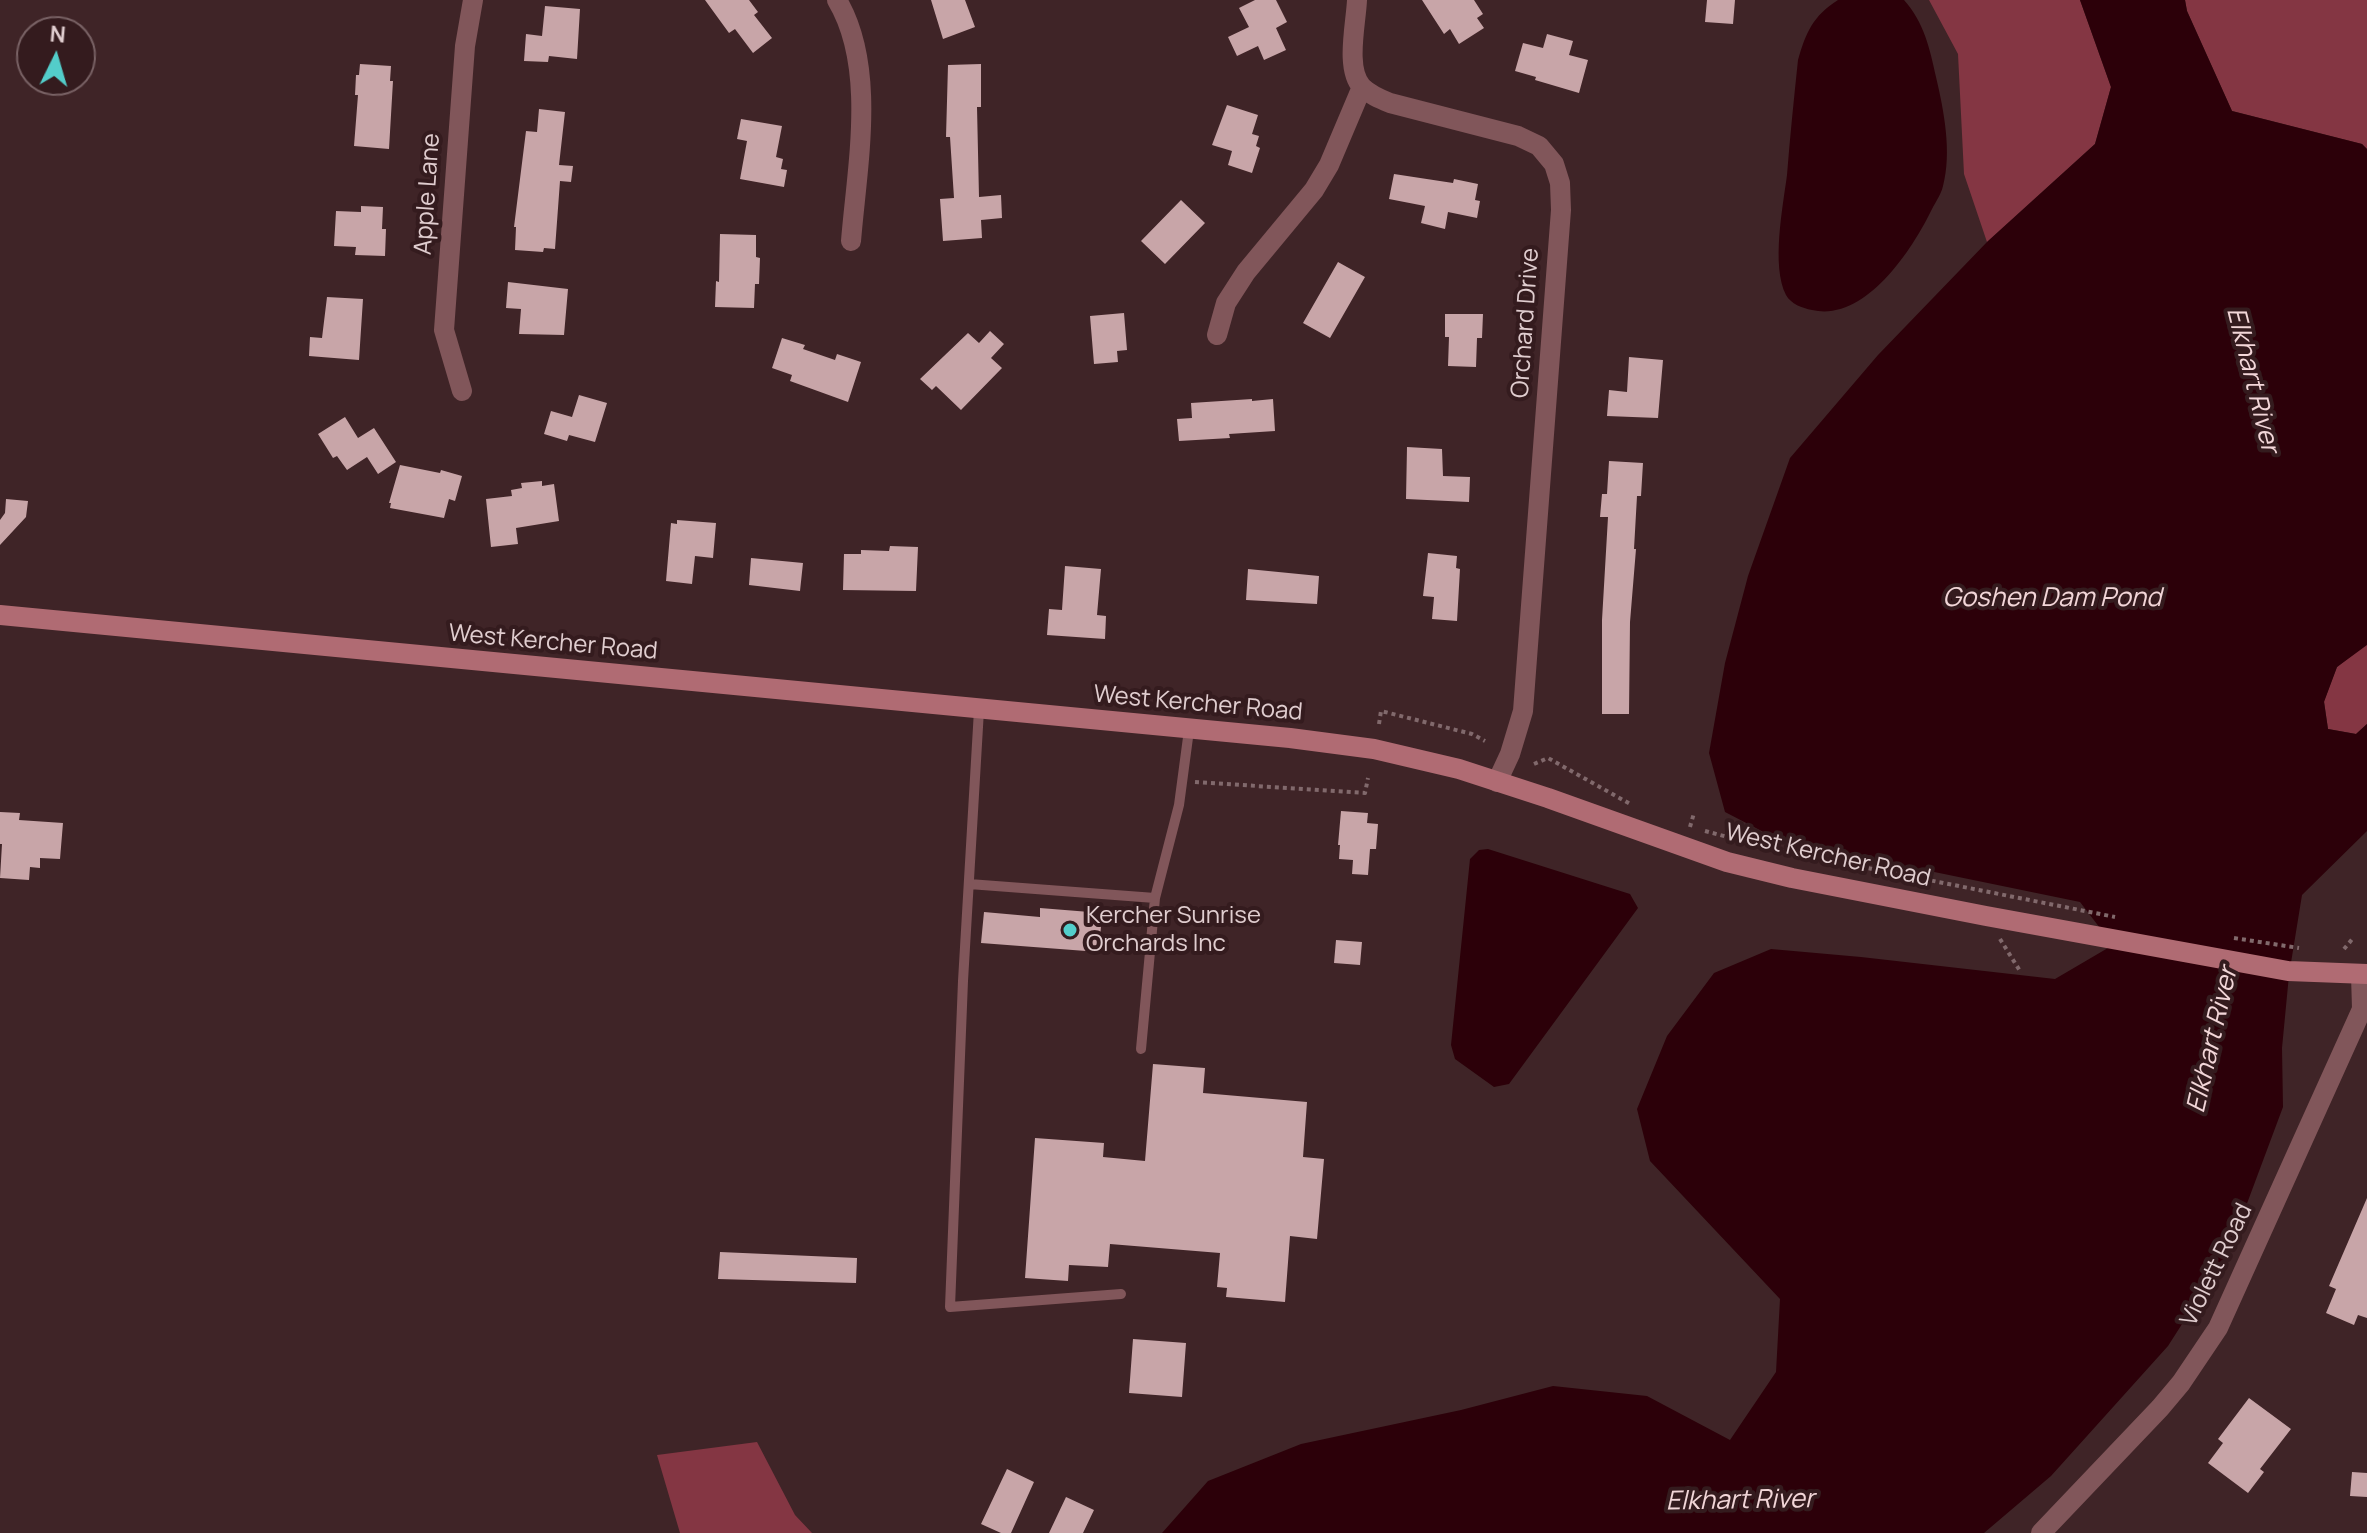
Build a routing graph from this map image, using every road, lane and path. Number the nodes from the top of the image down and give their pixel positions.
1 (473, 0) edge
2 (837, 0) edge
3 (1357, 0) edge
4 (1362, 87) junction
5 (851, 241) dead end
6 (1217, 335) dead end
7 (462, 391) dead end
8 (0, 615) edge
9 (979, 710) junction
10 (1379, 724) dead end
11 (1189, 730) junction
12 (1485, 741) dead end
13 (1534, 764) dead end
14 (1368, 778) dead end
15 (1182, 781) junction
16 (1497, 782) junction
17 (1640, 809) dead end
18 (1694, 813) dead end
19 (1690, 827) dead end
20 (1704, 830) dead end
21 (969, 884) junction
22 (1155, 898) junction
23 (1986, 916) junction
24 (2123, 918) dead end
25 (2224, 937) dead end
26 (2354, 937) dead end
27 (2299, 948) dead end
28 (2344, 949) dead end
29 (2020, 971) dead end
30 (2364, 974) edge
31 (1141, 1049) dead end
32 (1121, 1294) dead end
33 (2041, 1533) edge

1 - 7 street, Apple Lane
2 - 5 street
3 - 4 street
4 - 6 street
4 - 16 street, Orchard Drive
8 - 9 main road, West Kercher Road
9 - 11 main road, West Kercher Road
9 - 21 lane
10 - 12 path
11 - 15 lane
11 - 16 main road, West Kercher Road
13 - 17 path
14 - 15 path
15 - 22 lane
16 - 23 main road, West Kercher Road
18 - 19 path
20 - 24 path
21 - 22 lane
21 - 32 lane
22 - 31 lane
23 - 29 path
23 - 30 main road, West Kercher Road
25 - 27 path
26 - 28 path
30 - 33 street, Violett Road

